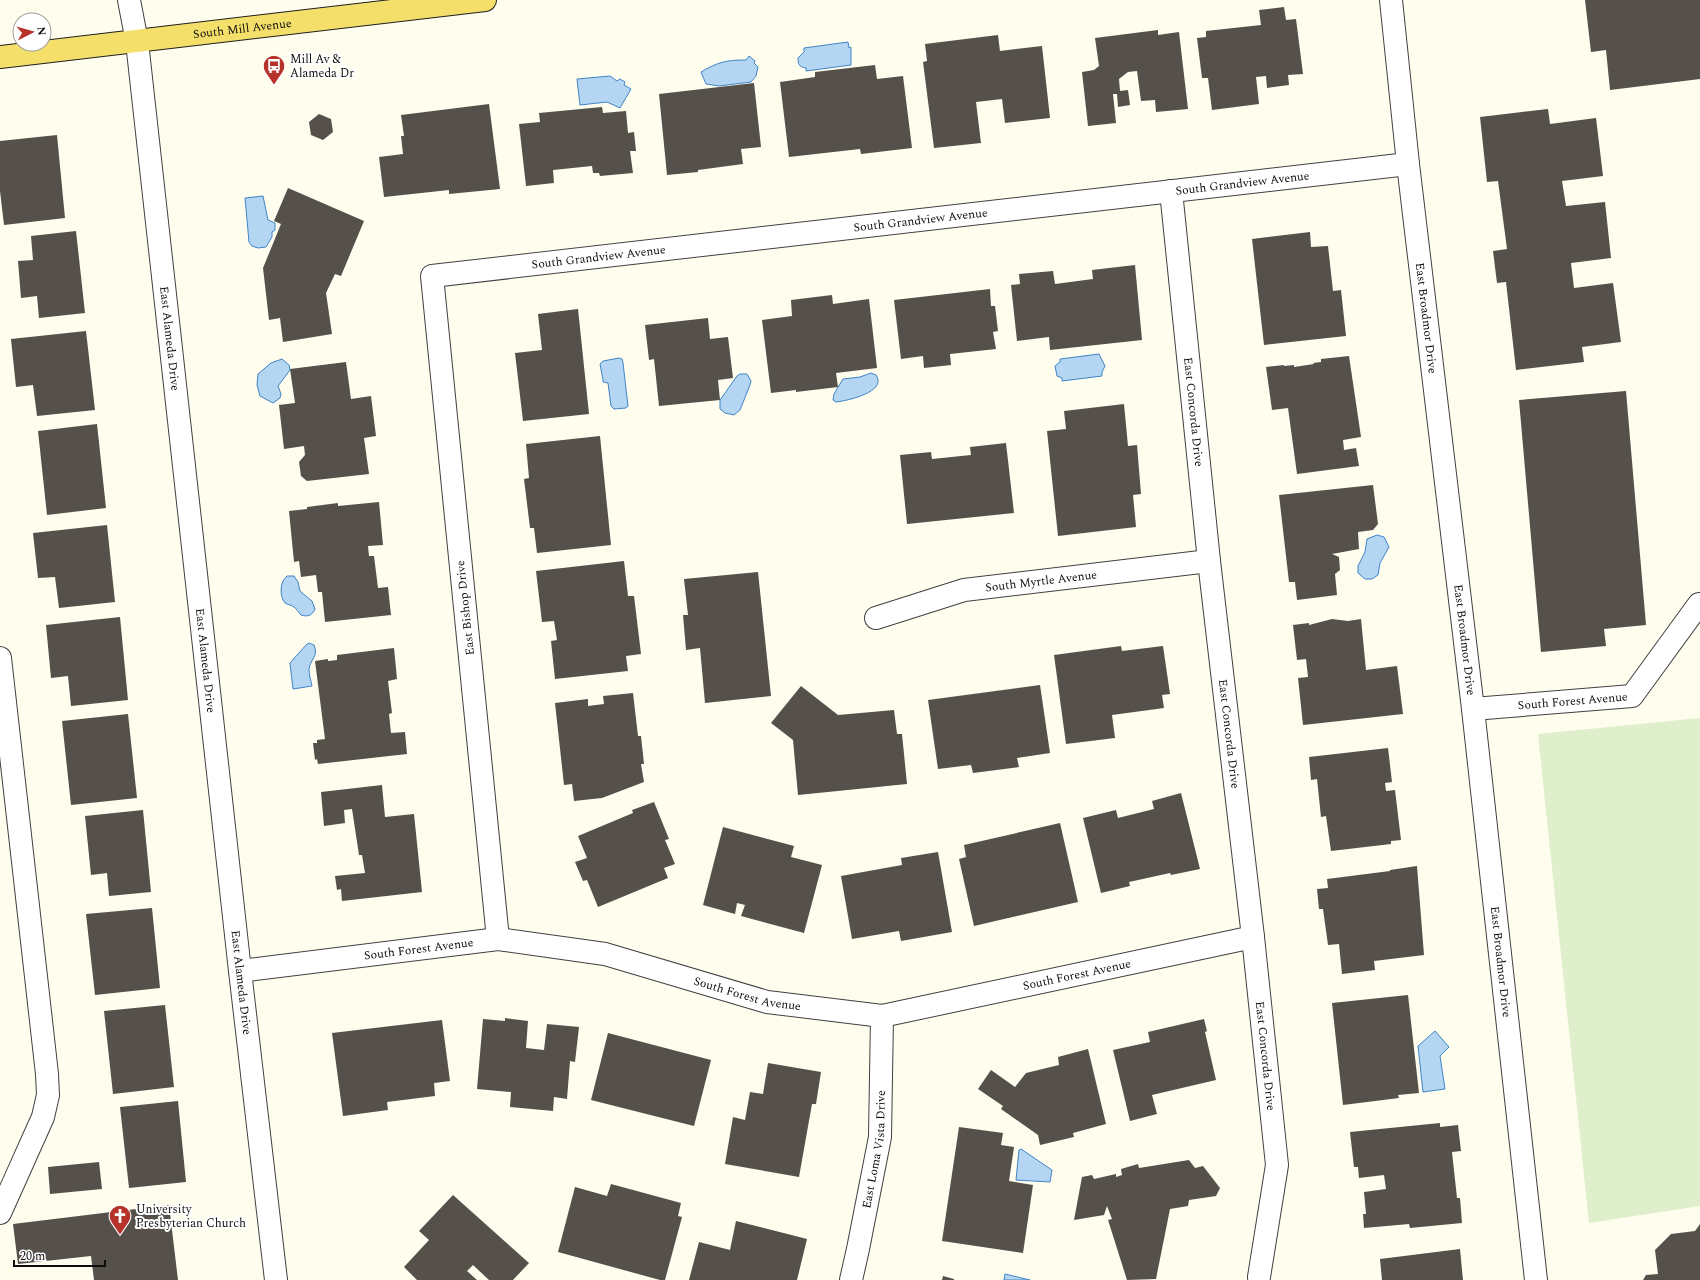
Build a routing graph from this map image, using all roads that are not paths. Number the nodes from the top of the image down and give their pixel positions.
1 (129, 0) edge
2 (485, 0) edge
3 (1391, 0) edge
4 (137, 42) junction
5 (0, 57) edge
6 (1408, 164) junction
7 (1171, 191) junction
8 (432, 276) joint
9 (1210, 561) junction
10 (1699, 604) edge
11 (876, 618) dead end
12 (0, 658) edge
13 (1473, 709) junction
14 (1253, 937) junction
15 (498, 939) junction
16 (240, 971) junction
17 (882, 1016) junction
18 (0, 1213) edge
19 (1259, 1277) dead end
20 (276, 1280) edge
21 (851, 1280) edge
22 (1536, 1280) edge

1 - 4 street, East Alameda Drive
2 - 4 main road, South Mill Avenue
3 - 6 street, East Broadmor Drive
4 - 5 main road, South Mill Avenue
4 - 16 street, East Alameda Drive
6 - 7 street, South Grandview Avenue
6 - 13 street, East Broadmor Drive
7 - 8 street, South Grandview Avenue
7 - 9 street, East Concorda Drive
8 - 15 street, East Bishop Drive
9 - 11 street, South Myrtle Avenue
9 - 14 street, East Concorda Drive
10 - 13 street, South Forest Avenue
12 - 18 street
13 - 22 street, East Broadmor Drive
14 - 17 street, South Forest Avenue
14 - 19 street, East Concorda Drive
15 - 16 street, South Forest Avenue
15 - 17 street, South Forest Avenue
16 - 20 street, East Alameda Drive
17 - 21 street, East Loma Vista Drive

